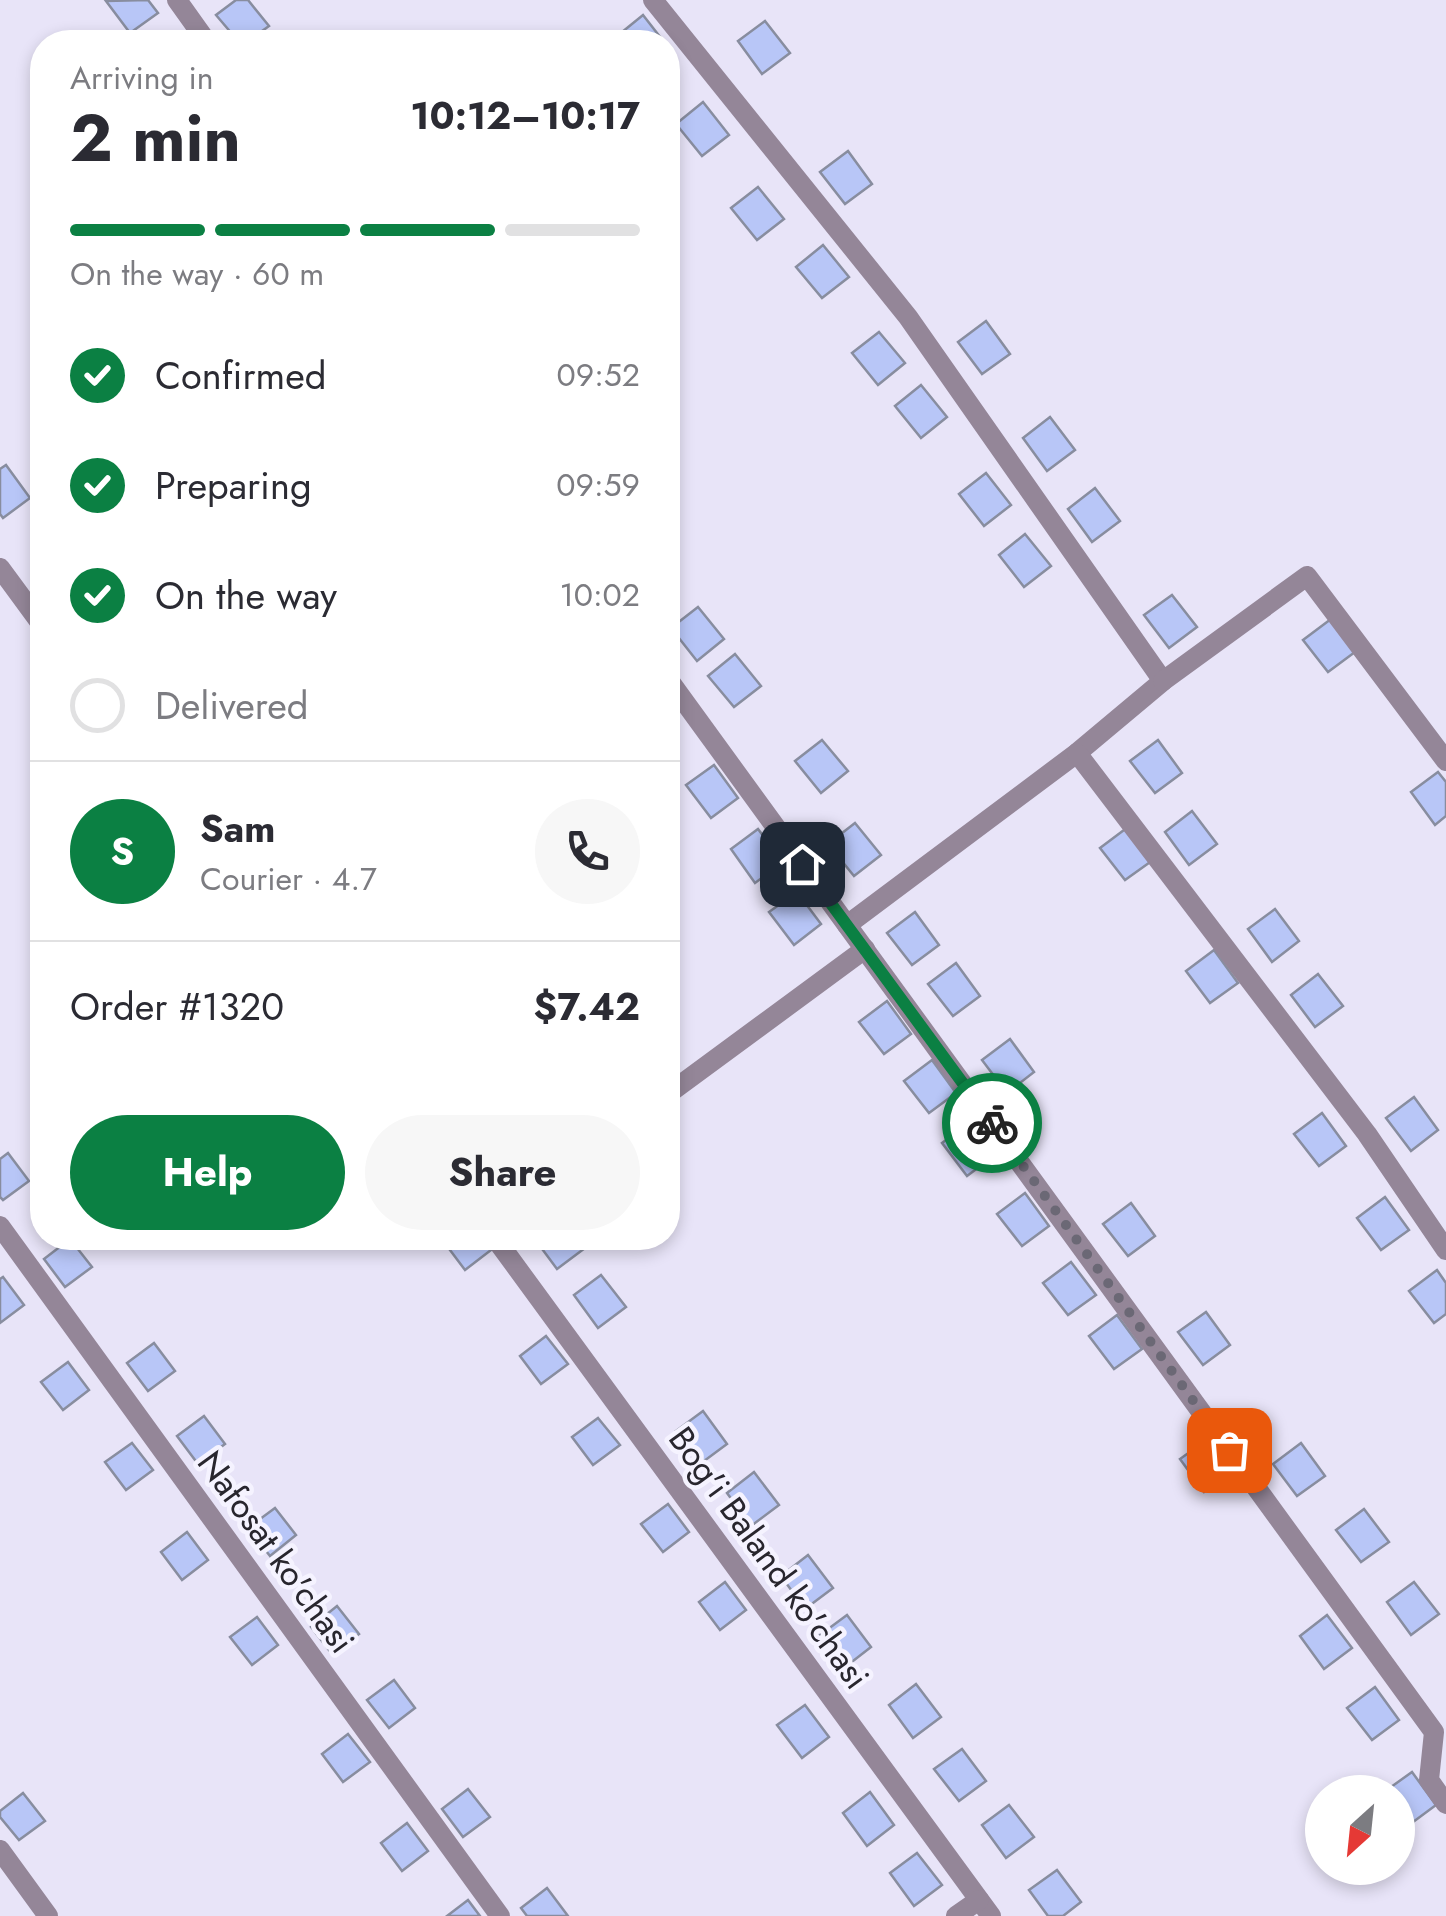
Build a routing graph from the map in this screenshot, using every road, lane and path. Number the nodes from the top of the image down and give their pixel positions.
1 (177, 0) edge
2 (653, 0) edge
3 (198, 30) edge
4 (677, 30) edge
5 (680, 34) edge
6 (0, 568) edge
7 (30, 609) edge
8 (1163, 681) junction
9 (680, 695) edge
10 (1077, 753) junction
11 (1446, 761) edge
12 (847, 925) junction
13 (865, 949) junction
14 (680, 1085) edge
15 (0, 1226) edge
16 (504, 1250) edge
17 (1446, 1250) edge
18 (1446, 1804) edge
19 (0, 1850) edge
20 (985, 1908) edge
21 (48, 1916) edge
22 (500, 1916) edge
23 (956, 1916) edge

1 - 3 street
2 - 4 street
5 - 8 street
6 - 7 street
8 - 10 street
8 - 11 street
9 - 12 street
10 - 12 street
10 - 17 street
12 - 13 street
13 - 14 street
13 - 18 street
15 - 22 street, Nafosat ko'chasi
16 - 20 street, Bog'i Baland ko'chasi
19 - 21 street
20 - 23 street

